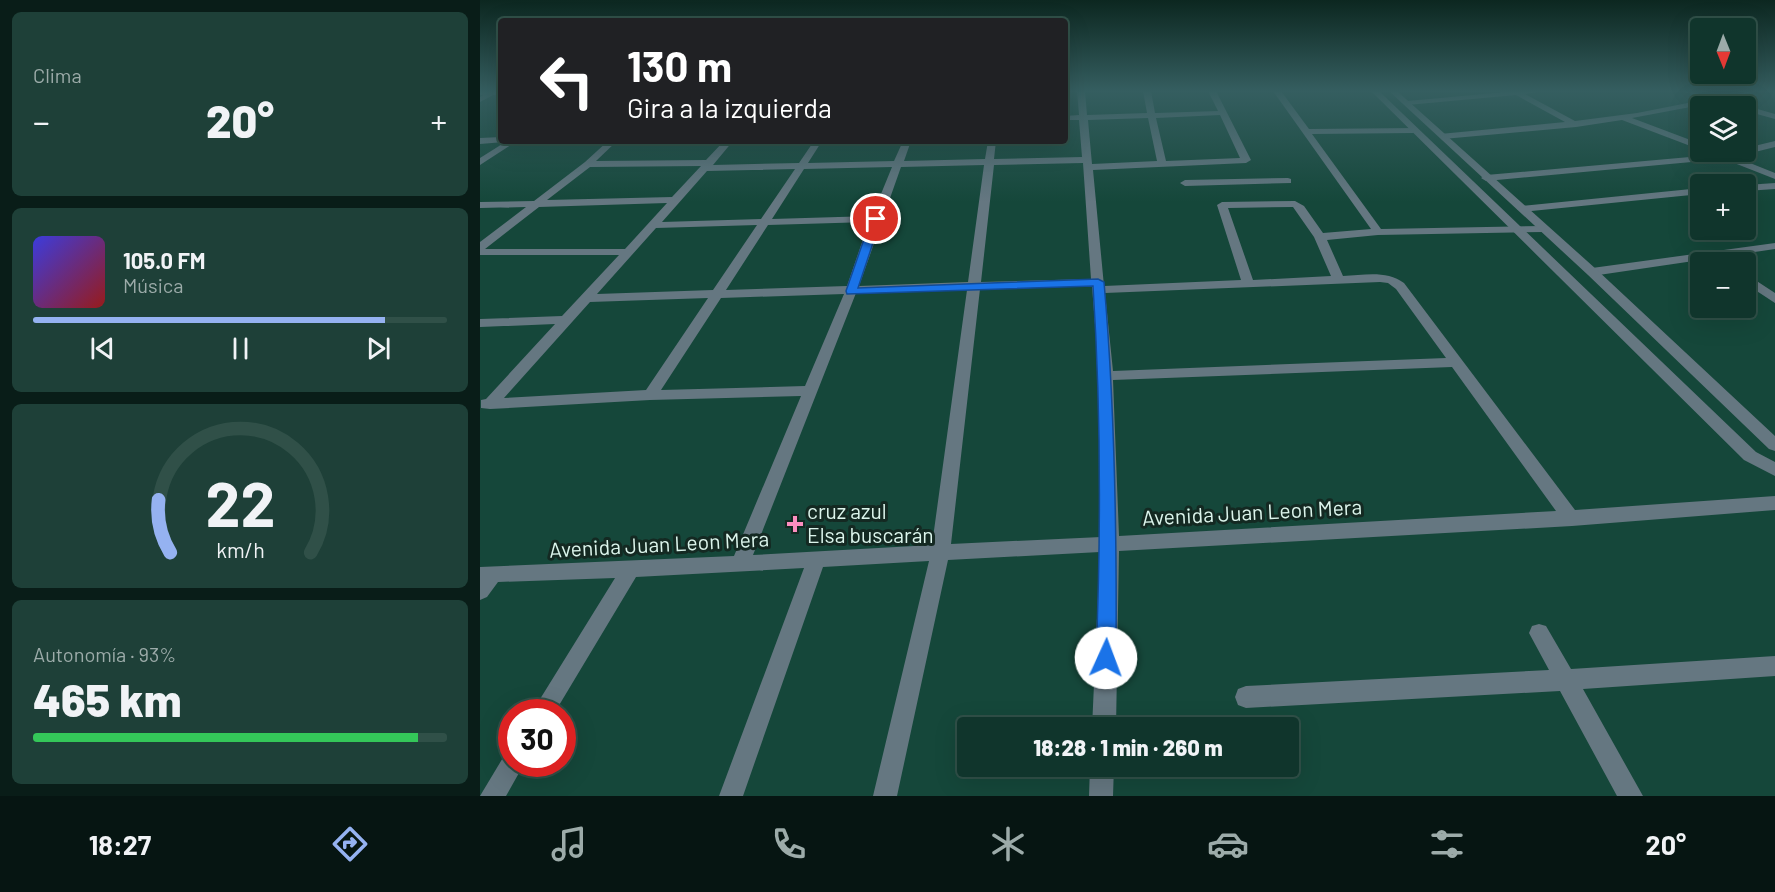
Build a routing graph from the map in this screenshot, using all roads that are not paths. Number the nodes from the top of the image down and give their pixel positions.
1 (1085, 128) edge
2 (1154, 128) edge
3 (1230, 128) edge
4 (1303, 128) edge
5 (1434, 128) edge
6 (1538, 128) edge
7 (1650, 128) edge
8 (1413, 130) joint
9 (1306, 132) junction
10 (1443, 136) junction
11 (498, 140) edge
12 (480, 141) edge
13 (1690, 143) edge
14 (508, 144) edge
15 (610, 144) edge
16 (726, 144) edge
17 (816, 144) edge
18 (907, 144) edge
19 (992, 144) edge
20 (1775, 144) edge
21 (1756, 149) edge
22 (1690, 159) edge
23 (480, 162) edge
24 (1742, 162) edge
25 (898, 163) junction
26 (989, 163) junction
27 (1087, 163) junction
28 (588, 164) junction
29 (1179, 164) junction
30 (1162, 165) junction
31 (707, 166) junction
32 (800, 167) junction
33 (1773, 174) edge
34 (1486, 178) junction
35 (1288, 181) dead end
36 (1775, 186) edge
37 (1756, 187) edge
38 (1690, 192) edge
39 (676, 200) junction
40 (480, 205) edge
41 (536, 205) junction
42 (1522, 209) junction
43 (876, 219) junction
44 (764, 223) junction
45 (652, 225) junction
46 (1514, 229) junction
47 (1543, 229) junction
48 (1378, 232) junction
49 (1320, 237) junction
50 (1775, 246) edge
51 (480, 247) edge
52 (480, 252) edge
53 (629, 252) junction
54 (1734, 252) edge
55 (1690, 258) edge
56 (1592, 272) junction
57 (1339, 280) junction
58 (1248, 284) junction
59 (1756, 285) edge
60 (1099, 286) junction
61 (975, 287) junction
62 (851, 291) junction
63 (717, 294) junction
64 (587, 298) junction
65 (1775, 299) edge
66 (566, 320) junction
67 (480, 323) edge
68 (1456, 362) junction
69 (1106, 376) junction
70 (810, 391) junction
71 (650, 395) junction
72 (485, 404) edge
73 (1775, 445) edge
74 (1775, 470) edge
75 (1775, 503) edge
76 (1572, 519) junction
77 (1110, 543) junction
78 (940, 551) junction
79 (816, 560) junction
80 (740, 564) junction
81 (630, 570) junction
82 (486, 575) edge
83 (480, 591) edge
84 (1539, 633) dead end
85 (1775, 666) edge
86 (1566, 680) junction
87 (1246, 697) dead end
88 (551, 699) edge
89 (1104, 717) edge
90 (504, 777) edge
91 (1102, 777) edge
92 (492, 796) edge
93 (731, 796) edge
94 (885, 796) edge
95 (1101, 796) edge
96 (1631, 796) edge

1 - 27 street
2 - 30 street
3 - 29 street
4 - 9 street
5 - 10 street
6 - 10 street
7 - 13 street
8 - 9 street
8 - 46 street
9 - 48 street
10 - 34 street
11 - 12 street
14 - 23 street
15 - 28 street
16 - 31 street
17 - 32 street
18 - 25 street
19 - 26 street
20 - 21 street
22 - 34 street
24 - 33 street
25 - 26 street
25 - 32 street
25 - 43 street
26 - 27 street
26 - 61 street
27 - 30 street
27 - 60 street
28 - 31 street
28 - 41 street
29 - 30 street
29 - 35 street
31 - 32 street
31 - 39 street
32 - 44 street
34 - 42 street
36 - 37 street
38 - 42 street
39 - 41 street
39 - 45 street
40 - 41 street
41 - 51 street
42 - 47 street
43 - 44 street
43 - 62 street
44 - 45 street
44 - 63 street
45 - 53 street
46 - 47 street
46 - 48 street
46 - 74 street
47 - 56 street
48 - 49 street
49 - 57 street
49 - 58 street
50 - 54 street
52 - 53 street
53 - 64 street
55 - 56 street
56 - 73 street
57 - 58 street
57 - 68 street
58 - 60 street
59 - 65 street
60 - 61 street
60 - 69 street
61 - 62 street
61 - 78 street
62 - 63 street
62 - 70 street
63 - 64 street
63 - 71 street
64 - 66 street
66 - 67 street
66 - 72 street
68 - 69 street
68 - 76 street
69 - 77 street
70 - 71 street
70 - 80 street
71 - 72 street
75 - 76 street, Avenida Juan Leon Mera
76 - 77 street, Avenida Juan Leon Mera
77 - 78 street, Avenida Juan Leon Mera
77 - 89 street
78 - 79 street, Avenida Juan Leon Mera
78 - 94 street
79 - 80 street, Avenida Juan Leon Mera
79 - 93 street
80 - 81 street, Avenida Juan Leon Mera
81 - 82 street, Avenida Juan Leon Mera
81 - 88 street
82 - 83 street
84 - 86 street
85 - 86 street
86 - 87 street
86 - 96 street
90 - 92 street
91 - 95 street

